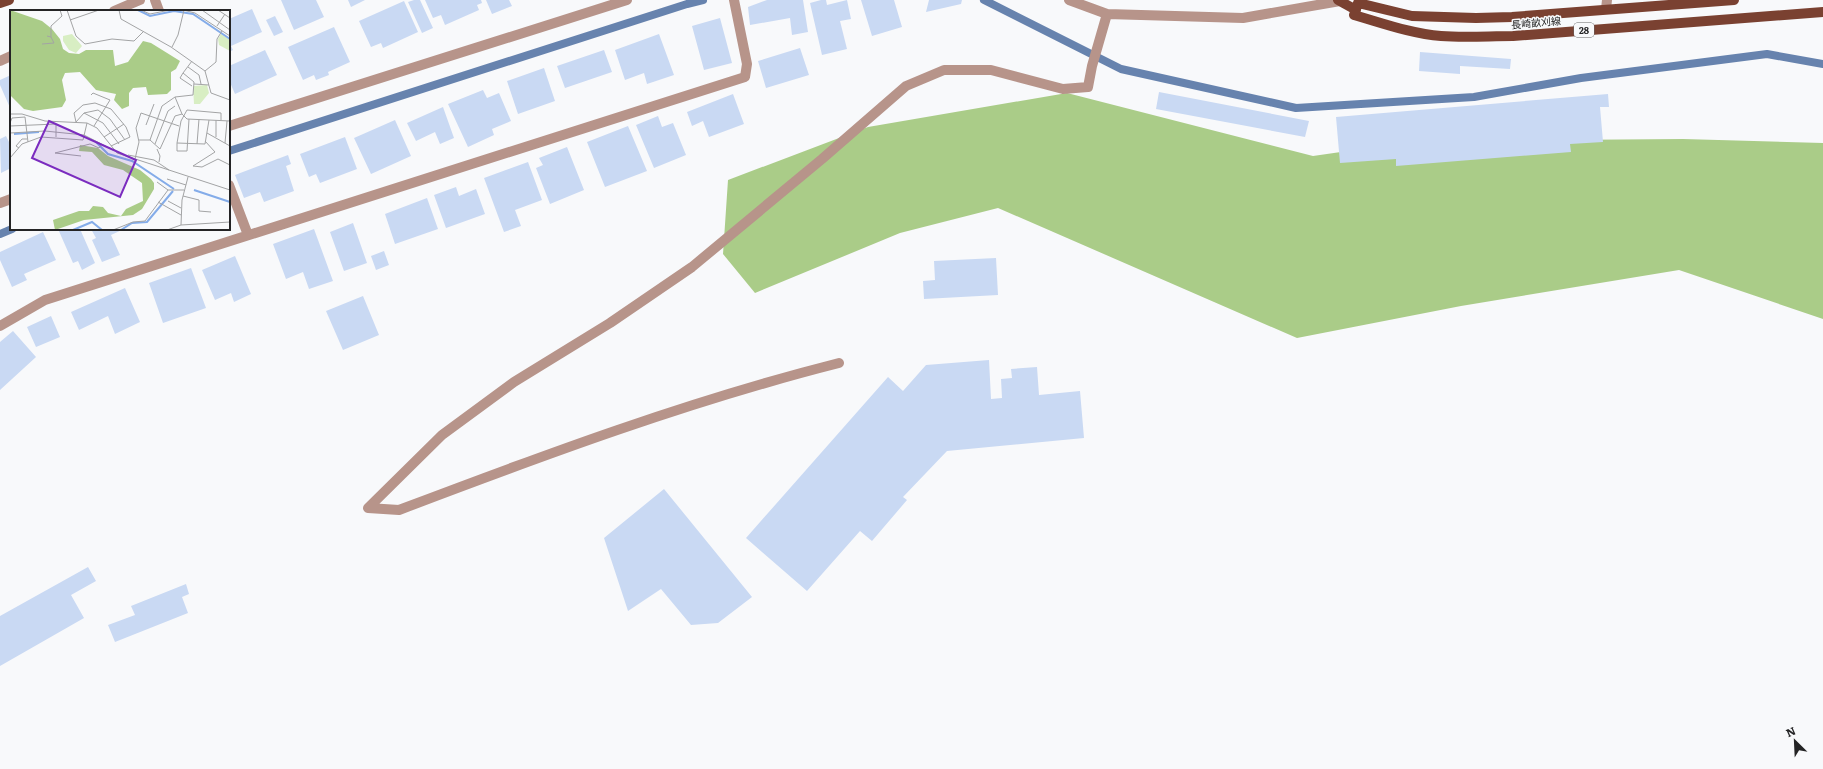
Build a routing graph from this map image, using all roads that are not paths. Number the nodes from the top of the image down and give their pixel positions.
1 (9, 0) edge
2 (140, 0) edge
3 (155, 0) edge
4 (627, 0) edge
5 (734, 0) edge
6 (1069, 0) edge
7 (1734, 0) edge
8 (1339, 1) edge
9 (0, 3) edge
10 (1607, 4) edge
11 (116, 10) edge
12 (159, 10) edge
13 (1356, 10) junction
14 (1823, 12) edge
15 (1107, 14) junction
16 (10, 56) edge
17 (0, 61) edge
18 (230, 126) edge
19 (230, 188) edge
20 (10, 199) edge
21 (0, 203) edge
22 (248, 234) junction
23 (0, 326) edge
24 (839, 362) dead end

1 - 9 main road
2 - 11 street
3 - 12 street
4 - 18 street
5 - 22 street
6 - 15 street
7 - 10 main road, 長崎畝刈線 / 28
8 - 13 main road, 長崎畝刈線 / 28
8 - 15 street
10 - 13 main road, 長崎畝刈線 / 28
13 - 14 main road, 長崎畝刈線 / 28
15 - 24 street
16 - 17 street
19 - 22 street
20 - 21 street
22 - 23 street

